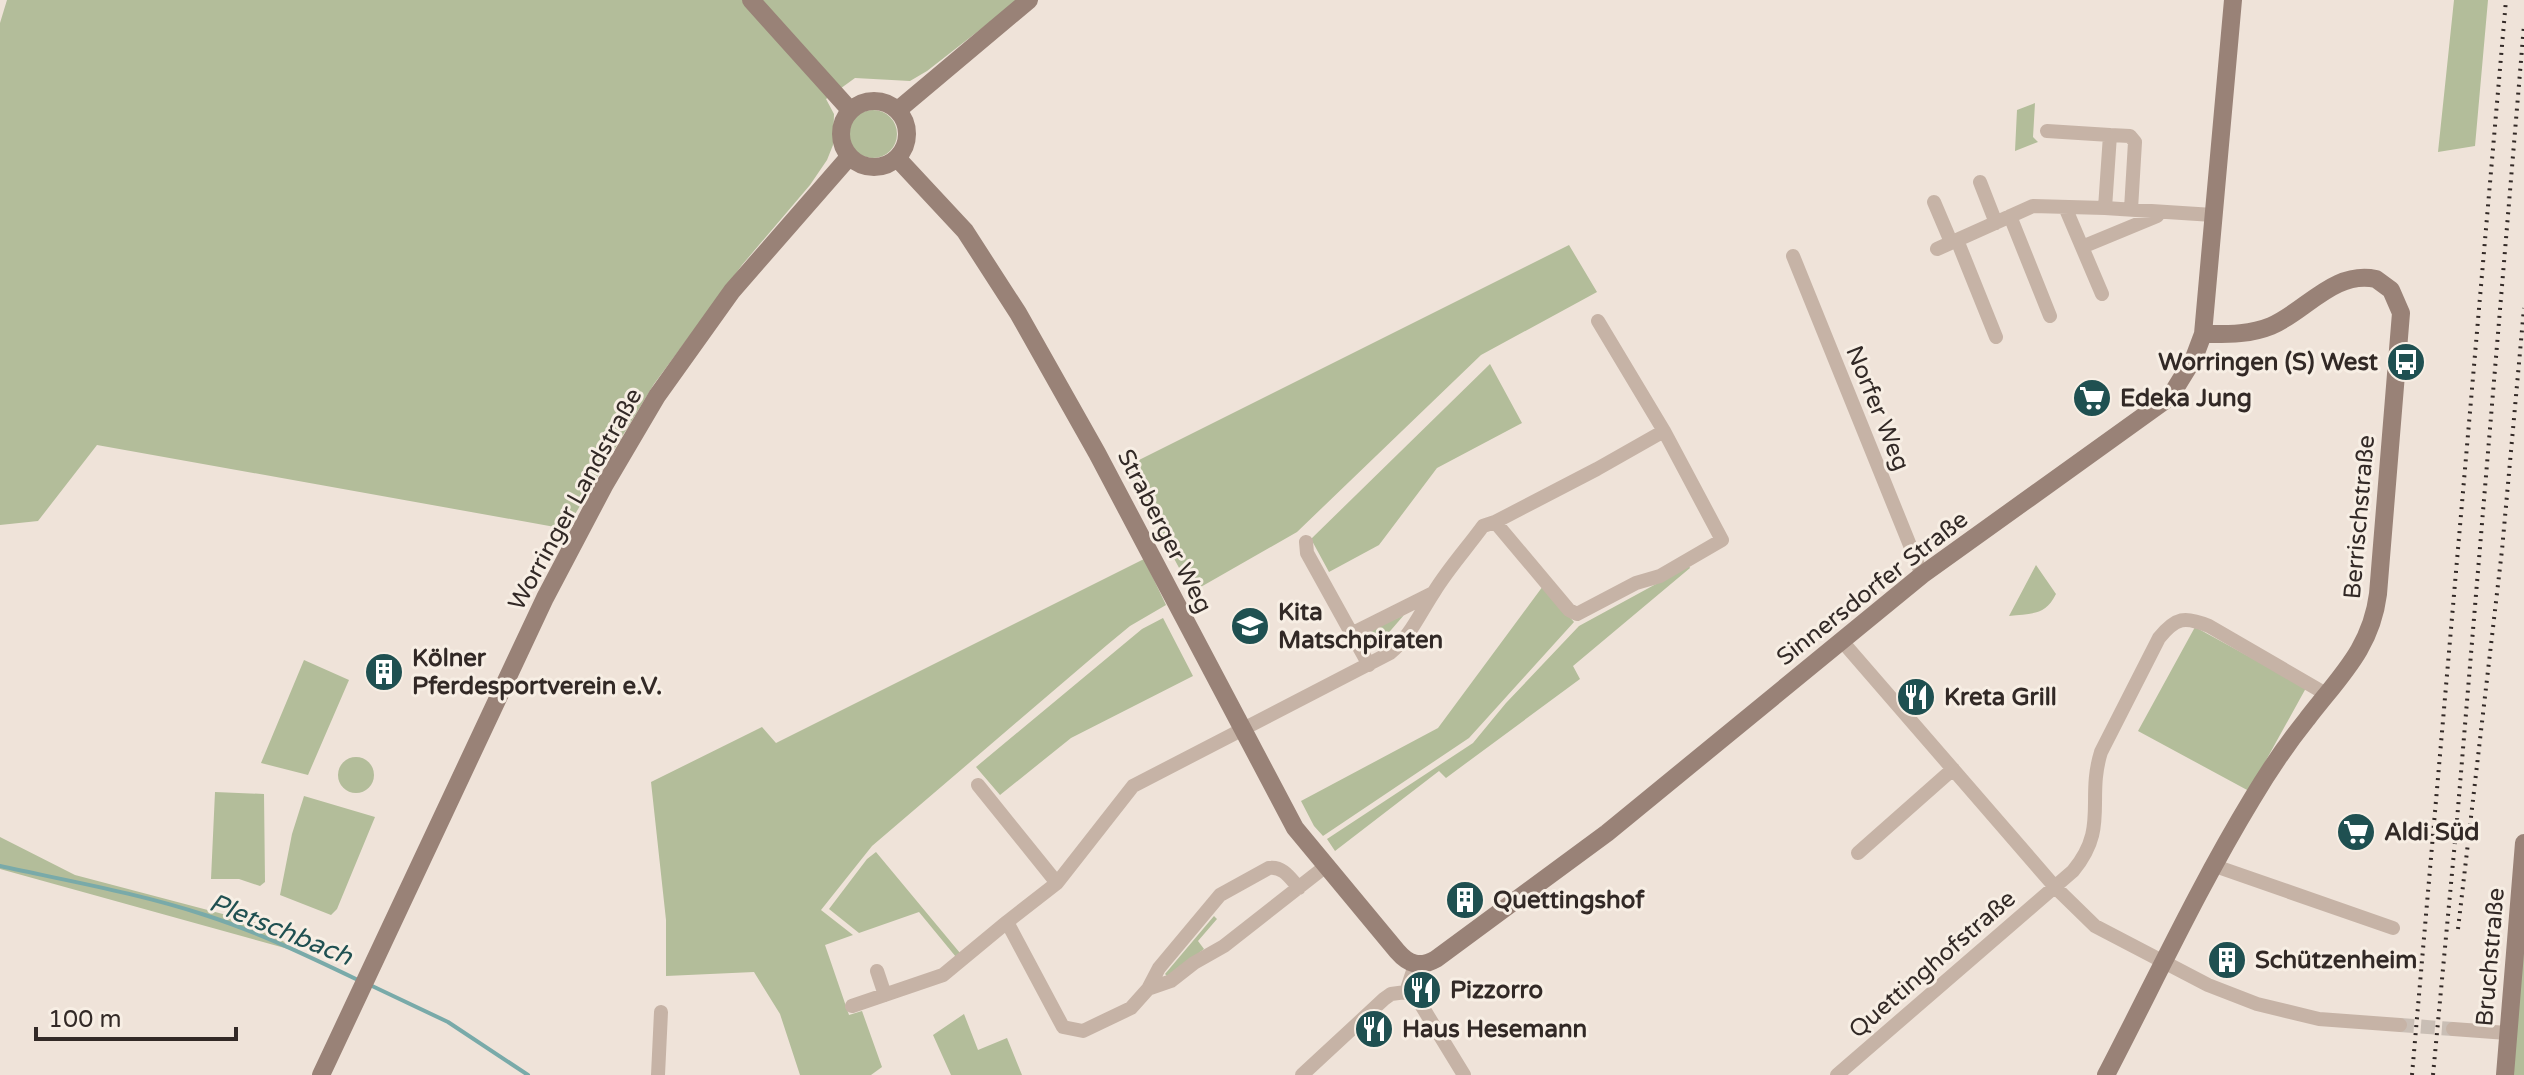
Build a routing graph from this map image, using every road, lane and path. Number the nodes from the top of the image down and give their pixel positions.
1 (751, 0) edge
2 (1029, 0) edge
3 (2233, 0) edge
4 (850, 110) junction
5 (898, 110) junction
6 (2047, 131) dead end
7 (2110, 135) junction
8 (849, 157) junction
9 (897, 158) junction
10 (1980, 182) dead end
11 (1934, 202) dead end
12 (2065, 207) junction
13 (2105, 208) junction
14 (2131, 209) junction
15 (2160, 211) junction
16 (2213, 215) junction
17 (2003, 220) junction
18 (1949, 244) junction
19 (2082, 247) junction
20 (1793, 256) dead end
21 (2102, 294) dead end
22 (2050, 316) dead end
23 (1598, 321) dead end
24 (2203, 334) junction
25 (1996, 337) dead end
26 (1664, 431) junction
27 (1495, 522) junction
28 (1306, 542) dead end
29 (1922, 575) junction
30 (1433, 593) junction
31 (1351, 634) junction
32 (1841, 640) junction
33 (1369, 665) junction
34 (2326, 694) junction
35 (1244, 728) junction
36 (1953, 769) junction
37 (978, 785) dead end
38 (2524, 843) edge
39 (1858, 853) dead end
40 (1326, 866) junction
41 (2215, 866) junction
42 (1057, 883) junction
43 (2055, 887) junction
44 (1299, 888) junction
45 (1007, 922) junction
46 (2393, 928) dead end
47 (2164, 963) junction
48 (1415, 965) junction
49 (877, 971) dead end
50 (1148, 989) junction
51 (1406, 992) junction
52 (885, 995) junction
53 (852, 1006) dead end
54 (661, 1012) dead end
55 (2400, 1025) tunnel mouth
56 (2453, 1029) tunnel mouth
57 (2507, 1033) junction
58 (321, 1075) edge
59 (658, 1075) edge
60 (1302, 1075) edge
61 (1464, 1075) edge
62 (1837, 1075) edge
63 (2106, 1075) edge
64 (2505, 1075) edge

1 - 4 street
2 - 5 street
3 - 16 street, Sinnersdorfer Straße
4 - 5 street
4 - 8 street
5 - 9 street
6 - 7 street
7 - 13 street
7 - 14 street
8 - 9 street
8 - 58 street, Worringer Landstraße
9 - 35 street, Straberger Weg
10 - 17 street
11 - 18 street
12 - 13 street
12 - 17 street
12 - 19 street
13 - 14 street
14 - 15 street
15 - 16 street
15 - 19 street
16 - 24 street, Sinnersdorfer Straße
17 - 18 street
17 - 22 street
18 - 25 street
19 - 21 street
20 - 29 street, Norfer Weg
23 - 26 street
24 - 29 street, Sinnersdorfer Straße
24 - 34 street, Berrischstraße
26 - 27 street
26 - 27 street
27 - 30 street
28 - 31 street
29 - 32 street, Sinnersdorfer Straße
30 - 31 street
30 - 33 street
31 - 33 street
32 - 36 street
32 - 48 street, Sinnersdorfer Straße
33 - 35 street
34 - 41 street, Berrischstraße
34 - 43 street, Quettinghofstraße
35 - 40 street, Straberger Weg
35 - 42 street
36 - 39 street
36 - 43 street
37 - 42 street
38 - 57 street, Bruchstraße
40 - 44 street
40 - 48 street, Straberger Weg
41 - 46 street
41 - 47 street, Berrischstraße
42 - 45 street
43 - 47 street
43 - 62 street, Quettinghofstraße
44 - 50 street
44 - 50 street
45 - 50 street
45 - 52 street
47 - 55 street
47 - 63 street, Berrischstraße
48 - 51 street
49 - 52 street
51 - 60 street
51 - 61 street
52 - 53 street
54 - 59 street
56 - 57 street
57 - 64 street, Bruchstraße

